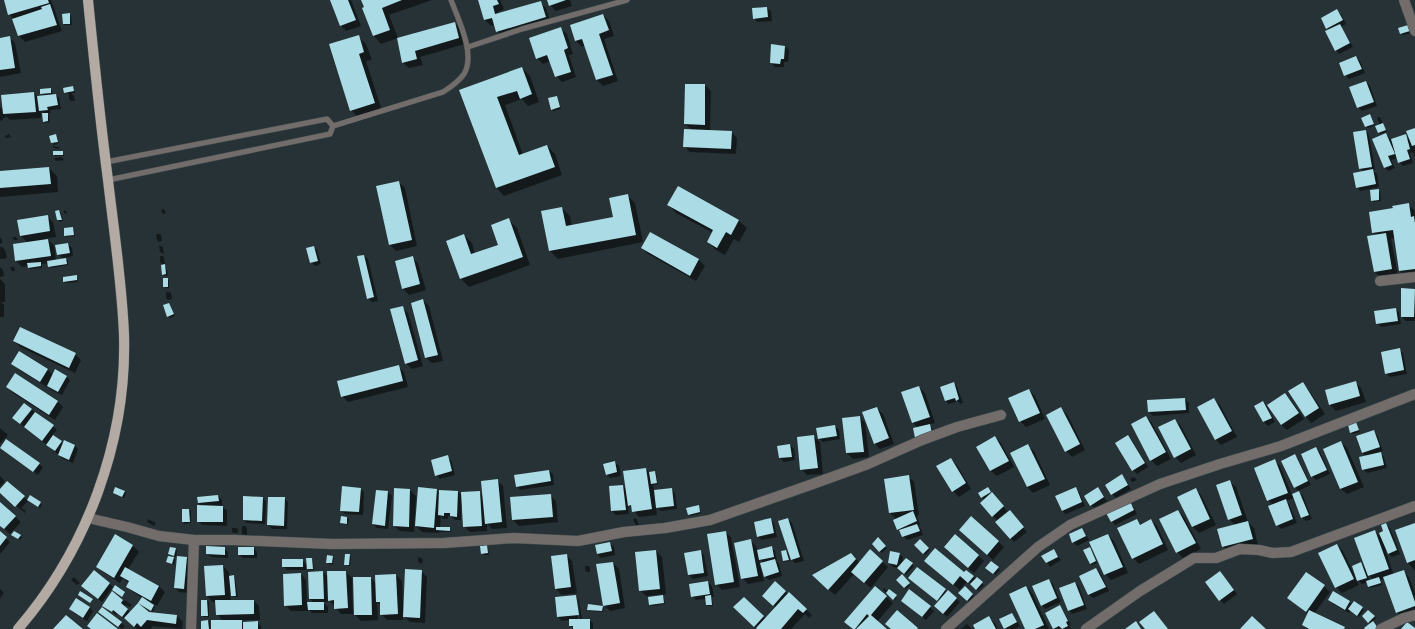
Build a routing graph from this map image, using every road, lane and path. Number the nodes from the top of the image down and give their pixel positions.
1 (88, 0) edge
2 (451, 0) edge
3 (627, 0) edge
4 (1404, 0) edge
5 (1415, 31) edge
6 (468, 47) junction
7 (333, 126) junction
8 (106, 162) junction
9 (108, 180) junction
10 (1415, 277) edge
11 (1380, 281) dead end
12 (1415, 394) edge
13 (1001, 415) dead end
14 (1415, 506) edge
15 (88, 518) junction
16 (194, 540) junction
17 (1415, 615) edge
18 (18, 629) edge
19 (191, 629) edge
20 (946, 629) edge
21 (1086, 629) edge
22 (1381, 629) edge

1 - 8 main road
2 - 6 lane
3 - 6 lane
4 - 5 street
6 - 7 lane
7 - 8 lane
7 - 9 lane
8 - 9 main road
9 - 15 main road
10 - 11 street
12 - 20 street
13 - 16 street
14 - 21 street
15 - 16 street
15 - 18 main road
16 - 19 street
17 - 22 street

